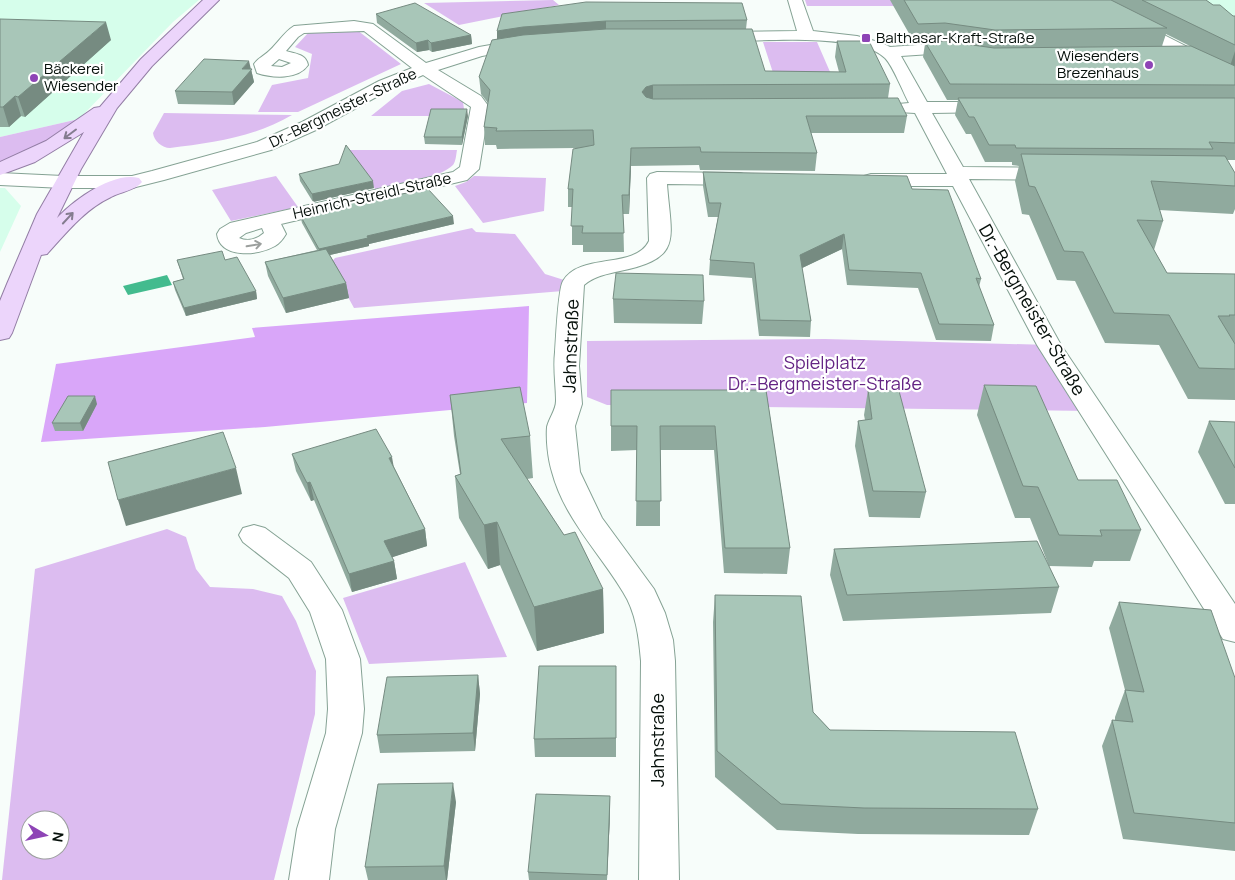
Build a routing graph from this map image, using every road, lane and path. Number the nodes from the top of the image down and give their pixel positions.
1 (212, 0) edge
2 (795, 0) edge
3 (1084, 0) edge
4 (807, 36) junction
5 (698, 37) edge
6 (542, 42) edge
7 (888, 52) junction
8 (277, 53) dead end
9 (1188, 54) junction
10 (1158, 55) edge
11 (977, 56) edge
12 (424, 69) junction
13 (1235, 78) edge
14 (110, 106) junction
15 (1008, 107) edge
16 (890, 108) edge
17 (920, 108) junction
18 (0, 170) edge
19 (180, 170) junction
20 (68, 174) junction
21 (1074, 174) edge
22 (957, 177) junction
23 (0, 179) edge
24 (760, 179) edge
25 (855, 179) edge
26 (132, 182) junction
27 (269, 220) dead end
28 (23, 267) junction
29 (0, 333) edge
30 (254, 535) dead end
31 (1235, 630) edge
32 (309, 880) edge
33 (659, 880) edge

1 - 14 main road
2 - 4 street
3 - 9 street
4 - 5 street
4 - 7 street
6 - 12 street, Dr.-Bergmeister-Straße
7 - 11 street
7 - 17 street, Dr.-Bergmeister-Straße
8 - 12 street, Heinrich-Streidl-Straße
9 - 10 street
9 - 13 street
12 - 19 street, Dr.-Bergmeister-Straße
12 - 27 street, Heinrich-Streidl-Straße
14 -> 18 main road
14 - 20 main road
15 - 17 street
16 - 17 street
17 - 22 street, Dr.-Bergmeister-Straße
18 - 20 street
19 - 20 street, Dr.-Bergmeister-Straße
19 - 26 street, Dr.-Bergmeister-Straße
20 - 23 street
20 - 26 street, Dr.-Bergmeister-Straße
20 - 28 main road
21 - 22 street
22 - 25 street
22 - 31 street, Dr.-Bergmeister-Straße
24 - 33 street, Jahnstraße
28 -> 26 main road
28 - 29 main road
30 - 32 street

